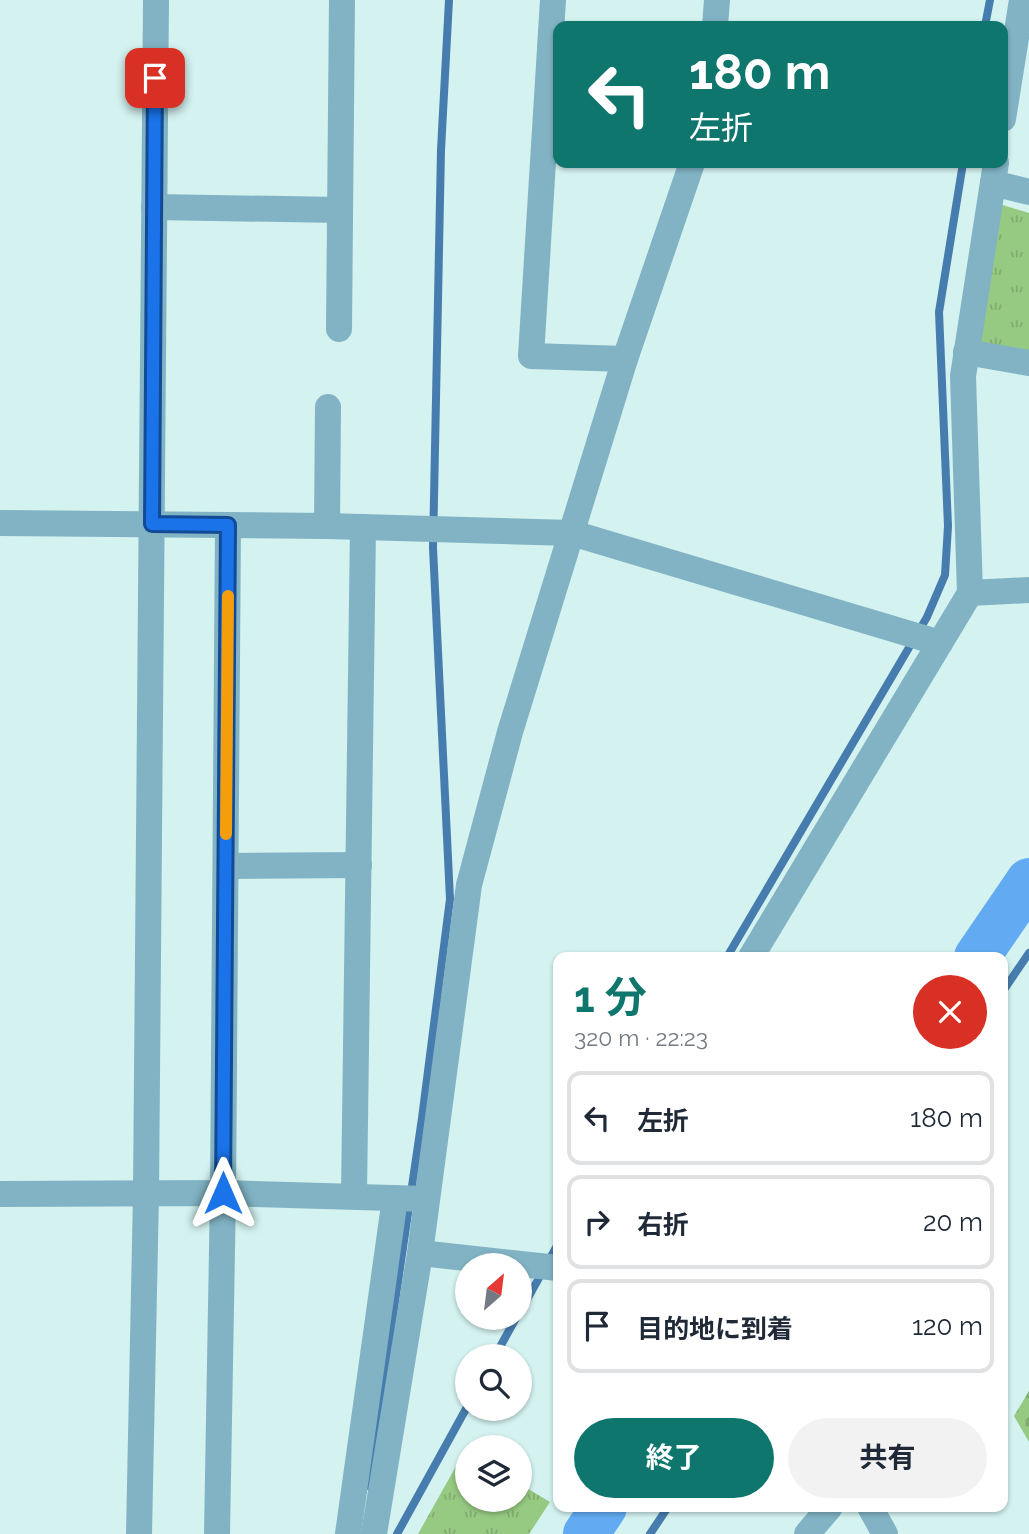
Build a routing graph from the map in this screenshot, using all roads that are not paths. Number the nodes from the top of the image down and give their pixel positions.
1 (156, 0) edge
2 (342, 0) edge
3 (553, 0) edge
4 (717, 0) edge
5 (1022, 0) edge
6 (715, 21) edge
7 (1008, 88) edge
8 (690, 168) edge
9 (994, 173) edge
10 (1029, 192) edge
11 (154, 207) junction
12 (340, 210) junction
13 (339, 329) dead end
14 (966, 352) junction
15 (625, 359) junction
16 (1029, 363) edge
17 (328, 407) dead end
18 (0, 523) edge
19 (152, 524) junction
20 (228, 525) junction
21 (327, 526) junction
22 (363, 527) junction
23 (572, 533) junction
24 (1029, 590) edge
25 (970, 593) junction
26 (940, 643) junction
27 (359, 865) junction
28 (226, 866) junction
29 (754, 952) edge
30 (223, 1193) junction
31 (0, 1194) edge
32 (146, 1194) junction
33 (354, 1196) junction
34 (394, 1198) junction
35 (427, 1199) junction
36 (420, 1253) junction
37 (553, 1267) edge
38 (826, 1512) edge
39 (873, 1512) edge
40 (139, 1534) edge
41 (217, 1534) edge
42 (348, 1534) edge
43 (374, 1534) edge
44 (807, 1534) edge
45 (885, 1534) edge

1 - 11 street
2 - 12 street
3 - 15 street
4 - 6 street
5 - 7 street
8 - 15 street
9 - 10 street
9 - 14 street
11 - 12 street
11 - 19 street
12 - 13 street
14 - 16 street
14 - 25 street
15 - 23 street
17 - 21 street
18 - 19 street
19 - 20 street
19 - 32 street
20 - 21 street
20 - 28 street
21 - 22 street
22 - 23 street
22 - 27 street
23 - 26 street
23 - 35 street
24 - 25 street
25 - 26 street
26 - 29 street
27 - 28 street
27 - 33 street
28 - 30 street
30 - 32 street
30 - 33 street
30 - 41 street
31 - 32 street
32 - 40 street
33 - 34 street
34 - 35 street
34 - 42 street
35 - 36 street
36 - 37 street
36 - 43 street
38 - 44 street
39 - 45 street

